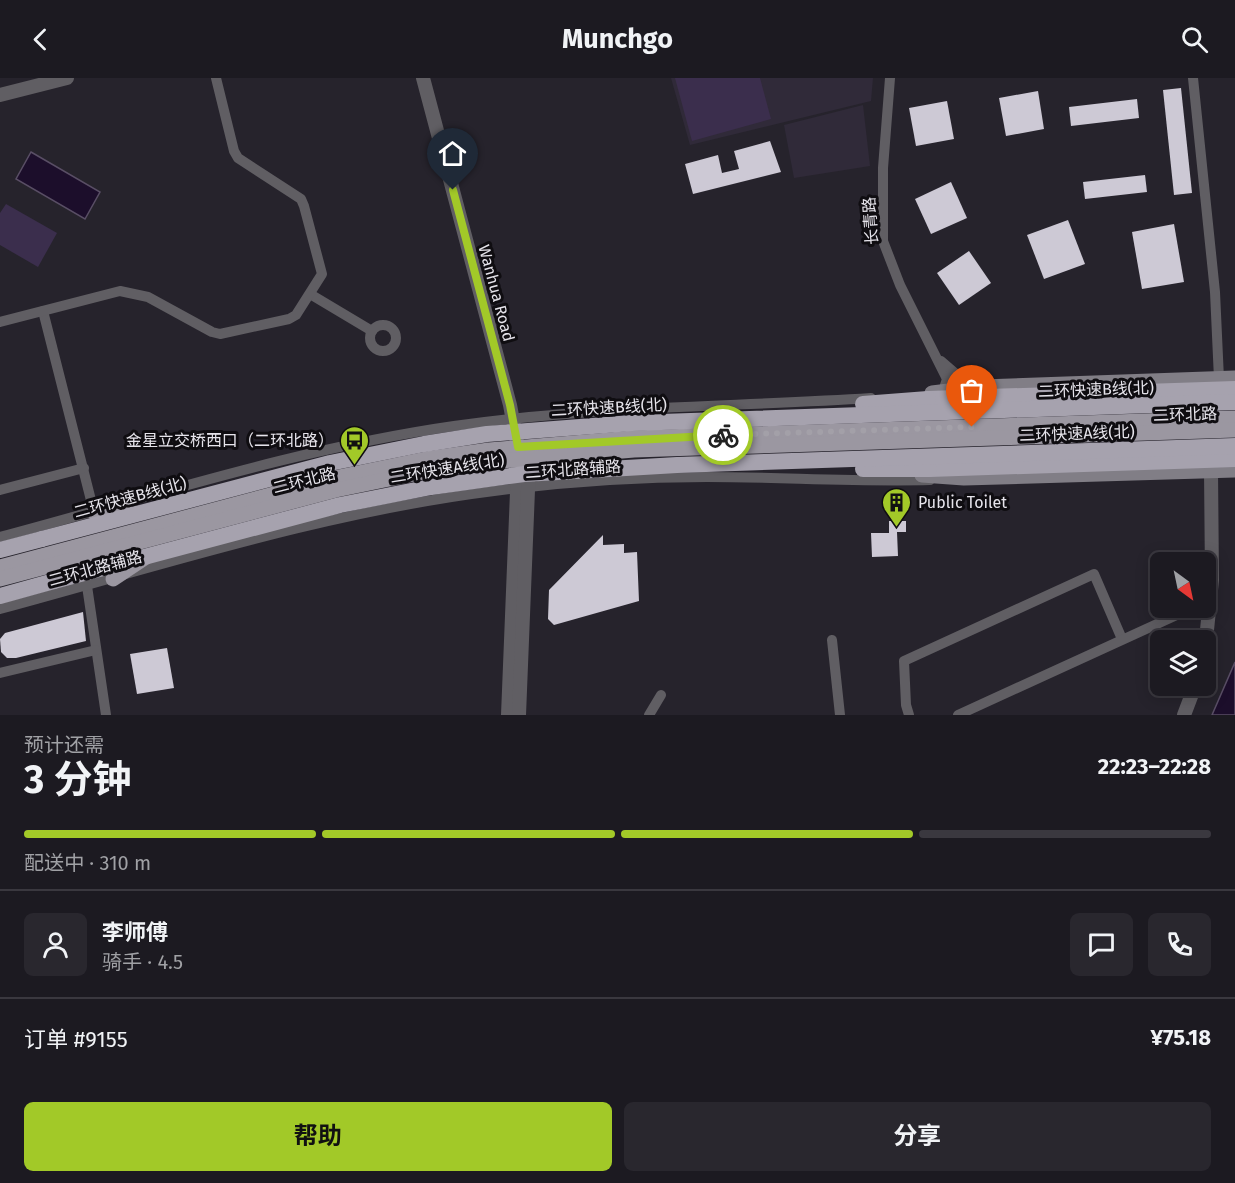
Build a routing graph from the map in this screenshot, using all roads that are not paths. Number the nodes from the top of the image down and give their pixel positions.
1 (67, 78) edge
2 (216, 78) edge
3 (423, 78) edge
4 (890, 78) edge
5 (1194, 78) edge
6 (1, 92) edge
7 (310, 294) junction
8 (43, 311) junction
9 (0, 322) edge
10 (372, 331) dead end
11 (934, 351) junction
12 (1235, 378) edge
13 (1219, 379) junction
14 (982, 387) junction
15 (1235, 389) edge
16 (935, 393) junction
17 (1235, 402) edge
18 (513, 418) junction
19 (1235, 418) edge
20 (1235, 430) edge
21 (829, 438) junction
22 (723, 441) junction
23 (1235, 446) edge
24 (521, 455) junction
25 (1235, 459) edge
26 (1210, 465) junction
27 (84, 468) junction
28 (1235, 470) edge
29 (982, 478) junction
30 (524, 487) junction
31 (0, 490) edge
32 (94, 512) junction
33 (192, 521) junction
34 (0, 537) edge
35 (0, 550) edge
36 (1209, 552) edge
37 (1, 576) edge
38 (113, 579) junction
39 (87, 586) junction
40 (0, 596) edge
41 (0, 609) edge
42 (1169, 618) edge
43 (1122, 639) junction
44 (832, 640) dead end
45 (96, 650) junction
46 (0, 673) edge
47 (661, 695) dead end
48 (1191, 696) edge
49 (106, 715) edge
50 (508, 715) edge
51 (519, 715) edge
52 (649, 715) edge
53 (840, 715) edge
54 (909, 715) edge
55 (958, 715) edge
56 (1184, 715) edge

1 - 6 street
2 - 7 street
3 - 18 street, Wanhua Road
4 - 11 street, 长青路
5 - 13 street
7 - 8 street
7 - 10 street
8 - 9 street
8 - 27 street
11 - 14 street
11 - 16 street
12 - 13 main road, 二环北路
13 - 14 main road, 二环北路
14 - 16 main road, 二环北路
15 - 22 highway, bridge
16 - 18 street
16 - 22 main road, 二环北路
17 - 22 highway, 二环快速B线(北), bridge
18 - 24 street, Wanhua Road
18 - 32 street
19 - 21 main road, 二环北路
20 - 21 main road, 二环北路
21 - 22 main road, 二环北路
22 - 23 highway, 二环快速A线(北), bridge
22 - 24 main road, 二环北路
22 - 26 highway, bridge
22 - 29 main road
22 - 35 highway, 二环快速B线(北), bridge
22 - 40 highway, 二环快速A线(北), bridge
24 - 30 street, Wanhua Road
24 - 33 main road, 二环北路
25 - 26 highway
26 - 28 main road
26 - 29 main road
26 - 36 street
27 - 31 street
27 - 32 street
29 - 30 street, 二环北路辅路
30 - 38 street, 二环北路辅路
30 - 50 street, Wanhua Road
30 - 51 street, Wanhua Road
32 - 33 main road
32 - 34 street
33 - 37 main road, 二环北路
33 - 38 main road
38 - 39 street, 二环北路辅路
39 - 41 street, 二环北路辅路
39 - 45 street
42 - 43 street
43 - 54 street
43 - 55 street
44 - 53 street
45 - 46 street
45 - 49 street
47 - 52 street
48 - 56 street

